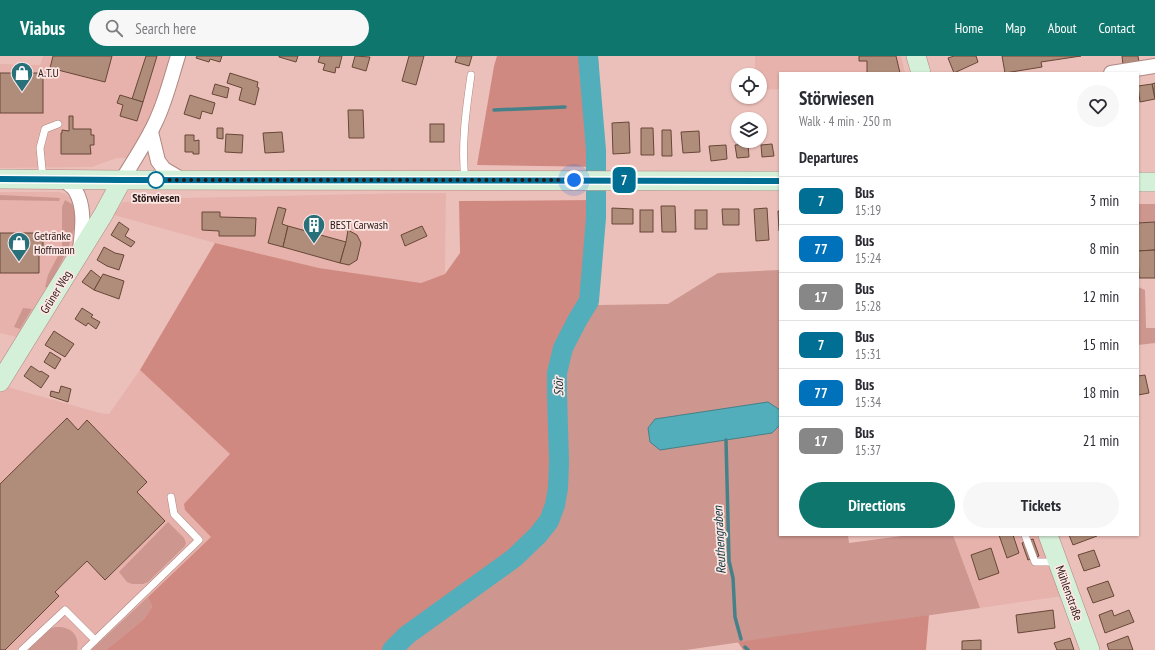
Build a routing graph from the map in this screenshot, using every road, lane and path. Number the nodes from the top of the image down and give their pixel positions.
1 (178, 56) edge
2 (916, 56) edge
3 (1155, 66) edge
4 (921, 72) edge
5 (1117, 72) edge
6 (471, 75) dead end
7 (58, 124) dead end
8 (151, 132) junction
9 (0, 179) edge
10 (43, 179) junction
11 (63, 179) junction
12 (181, 179) junction
13 (122, 180) junction
14 (465, 180) junction
15 (779, 181) edge
16 (1139, 182) edge
17 (1155, 182) edge
18 (80, 252) junction
19 (0, 382) edge
20 (170, 497) dead end
21 (1025, 536) edge
22 (1048, 536) edge
23 (1058, 562) junction
24 (95, 640) junction
25 (22, 650) edge
26 (85, 650) edge
27 (1090, 650) edge

1 - 8 street
2 - 4 main road
3 - 5 street
6 - 14 lane
7 - 10 lane
8 - 12 street
8 - 13 street
9 - 10 main road
10 - 11 main road
11 - 13 main road
11 - 18 street
12 - 13 main road
12 - 14 main road
13 - 18 main road, Grüner Weg
14 - 15 main road
16 - 17 main road
18 - 19 main road, Grüner Weg
20 - 24 lane
21 - 23 lane
22 - 23 main road, Mühlenstraße
23 - 27 main road, Mühlenstraße
24 - 25 lane
24 - 26 lane

